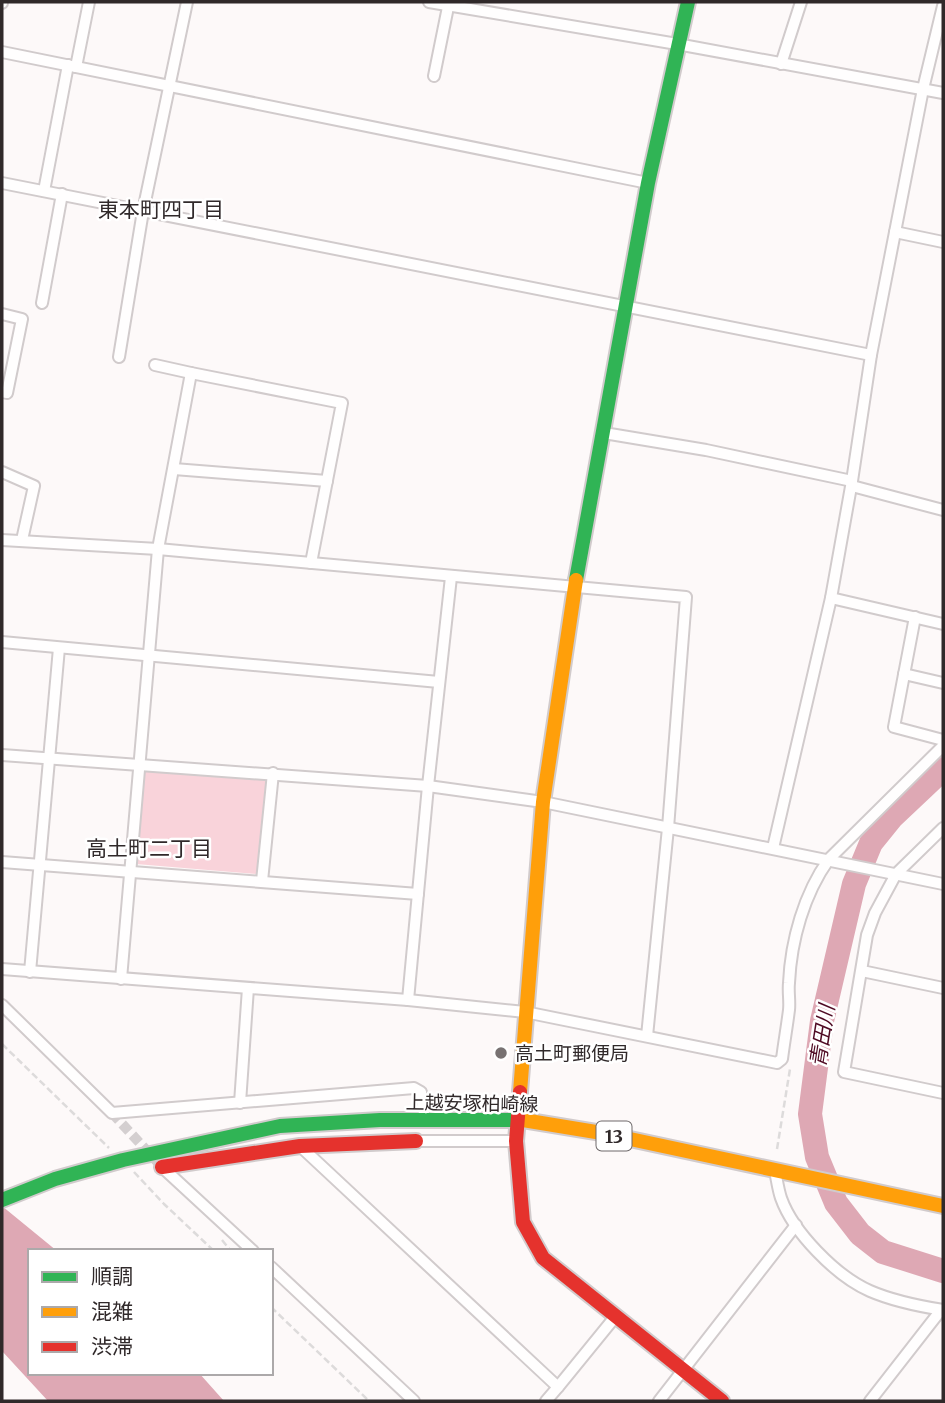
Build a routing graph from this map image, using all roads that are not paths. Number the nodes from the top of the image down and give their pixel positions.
1 (89, 2) edge
2 (187, 2) edge
3 (429, 2) edge
4 (688, 2) edge
5 (801, 2) edge
6 (449, 4) edge
7 (943, 6) edge
8 (677, 44) junction
9 (2, 52) edge
10 (780, 64) junction
11 (72, 66) junction
12 (434, 76) dead end
13 (168, 85) junction
14 (923, 89) junction
15 (943, 93) edge
16 (2, 183) edge
17 (648, 183) junction
18 (44, 191) junction
19 (62, 194) junction
20 (143, 211) junction
21 (895, 232) junction
22 (943, 242) edge
23 (42, 303) dead end
24 (624, 308) junction
25 (2, 314) edge
26 (871, 355) junction
27 (119, 356) dead end
28 (155, 365) dead end
29 (191, 373) junction
30 (2, 392) edge
31 (604, 433) junction
32 (174, 469) junction
33 (2, 472) edge
34 (327, 481) junction
35 (852, 483) junction
36 (943, 507) edge
37 (2, 540) edge
38 (22, 540) junction
39 (158, 549) junction
40 (311, 562) junction
41 (451, 577) junction
42 (574, 588) junction
43 (831, 598) junction
44 (915, 617) junction
45 (943, 624) edge
46 (2, 642) edge
47 (59, 648) junction
48 (148, 656) junction
49 (904, 674) junction
50 (439, 682) junction
51 (943, 683) edge
52 (943, 740) edge
53 (943, 746) edge
54 (2, 755) edge
55 (49, 759) junction
56 (139, 766) junction
57 (273, 773) junction
58 (428, 786) junction
59 (543, 802) junction
60 (668, 828) junction
61 (943, 828) edge
62 (774, 848) junction
63 (834, 861) junction
64 (2, 862) edge
65 (41, 865) junction
66 (129, 871) junction
67 (896, 874) junction
68 (262, 881) junction
69 (943, 884) edge
70 (418, 894) junction
71 (2, 970) edge
72 (30, 971) junction
73 (862, 971) junction
74 (121, 979) junction
75 (248, 988) junction
76 (943, 988) edge
77 (408, 1000) junction
78 (2, 1005) edge
79 (525, 1012) junction
80 (647, 1037) junction
81 (943, 1093) edge
82 (240, 1103) junction
83 (517, 1119) junction
84 (425, 1121) junction
85 (516, 1141) junction
86 (416, 1142) joint
87 (300, 1146) junction
88 (162, 1167) joint
89 (775, 1171) junction
90 (2, 1200) edge
91 (943, 1206) edge
92 (796, 1225) junction
93 (251, 1249) edge
94 (273, 1269) edge
95 (942, 1310) edge
96 (615, 1317) junction
97 (683, 1372) junction
98 (558, 1387) junction
99 (414, 1401) edge
100 (546, 1401) edge
101 (659, 1401) edge
102 (722, 1401) edge
103 (870, 1401) edge

1 - 11 street
2 - 13 street
3 - 6 street
4 - 8 street
5 - 10 street
6 - 8 street
6 - 12 street
7 - 14 street
8 - 10 street
8 - 17 street
9 - 11 street
10 - 14 street
11 - 13 street
11 - 18 street
13 - 17 street
13 - 20 street
14 - 15 street
14 - 21 street
16 - 18 street
17 - 24 street
18 - 19 street
19 - 20 street
19 - 23 street
20 - 24 street
20 - 27 street
21 - 22 street
21 - 26 street
24 - 26 street
24 - 31 street
25 - 30 street
26 - 35 street
28 - 29 street
29 - 32 street
29 - 34 street
31 - 35 street
31 - 42 street
32 - 34 street
32 - 39 street
33 - 38 street
34 - 40 street
35 - 36 street
35 - 43 street
37 - 38 street
38 - 39 street
39 - 40 street
39 - 48 street
40 - 41 street
41 - 42 street
41 - 50 street
42 - 59 street
42 - 60 street
43 - 44 street
43 - 62 street
44 - 45 street
44 - 49 street
46 - 47 street
47 - 48 street
47 - 55 street
48 - 50 street
48 - 56 street
49 - 51 street
49 - 52 street
50 - 58 street
53 - 63 street
54 - 55 street
55 - 56 street
55 - 65 street
56 - 57 street
56 - 66 street
57 - 58 street
57 - 68 street
58 - 59 street
58 - 70 street
59 - 60 street
59 - 79 street
60 - 62 street
60 - 80 street
61 - 67 street
62 - 63 street
63 - 67 street
63 - 80 street
64 - 65 street
65 - 66 street
65 - 72 street
66 - 68 street
66 - 74 street
67 - 69 street
67 - 73 street
68 - 70 street
70 - 77 street
71 - 72 street
72 - 74 street
73 - 76 street
73 - 81 street
74 - 75 street
75 - 77 street
75 - 82 street
77 - 79 street
78 - 82 street
79 - 80 street
79 - 83 street
82 - 84 street
83 - 84 street, 上越安塚柏崎線 / 13
83 - 85 street
83 - 89 street, 上越安塚柏崎線 / 13
84 - 90 street, 上越安塚柏崎線 / 13
85 - 86 street
85 - 96 street
86 - 87 street
87 - 88 street
87 - 98 street
88 - 93 street
89 - 91 street, 上越安塚柏崎線 / 13
89 - 92 street
92 - 95 street
92 - 97 street
94 - 99 street
95 - 103 street
96 - 97 street
96 - 98 street
97 - 101 street
97 - 102 street
98 - 100 street

